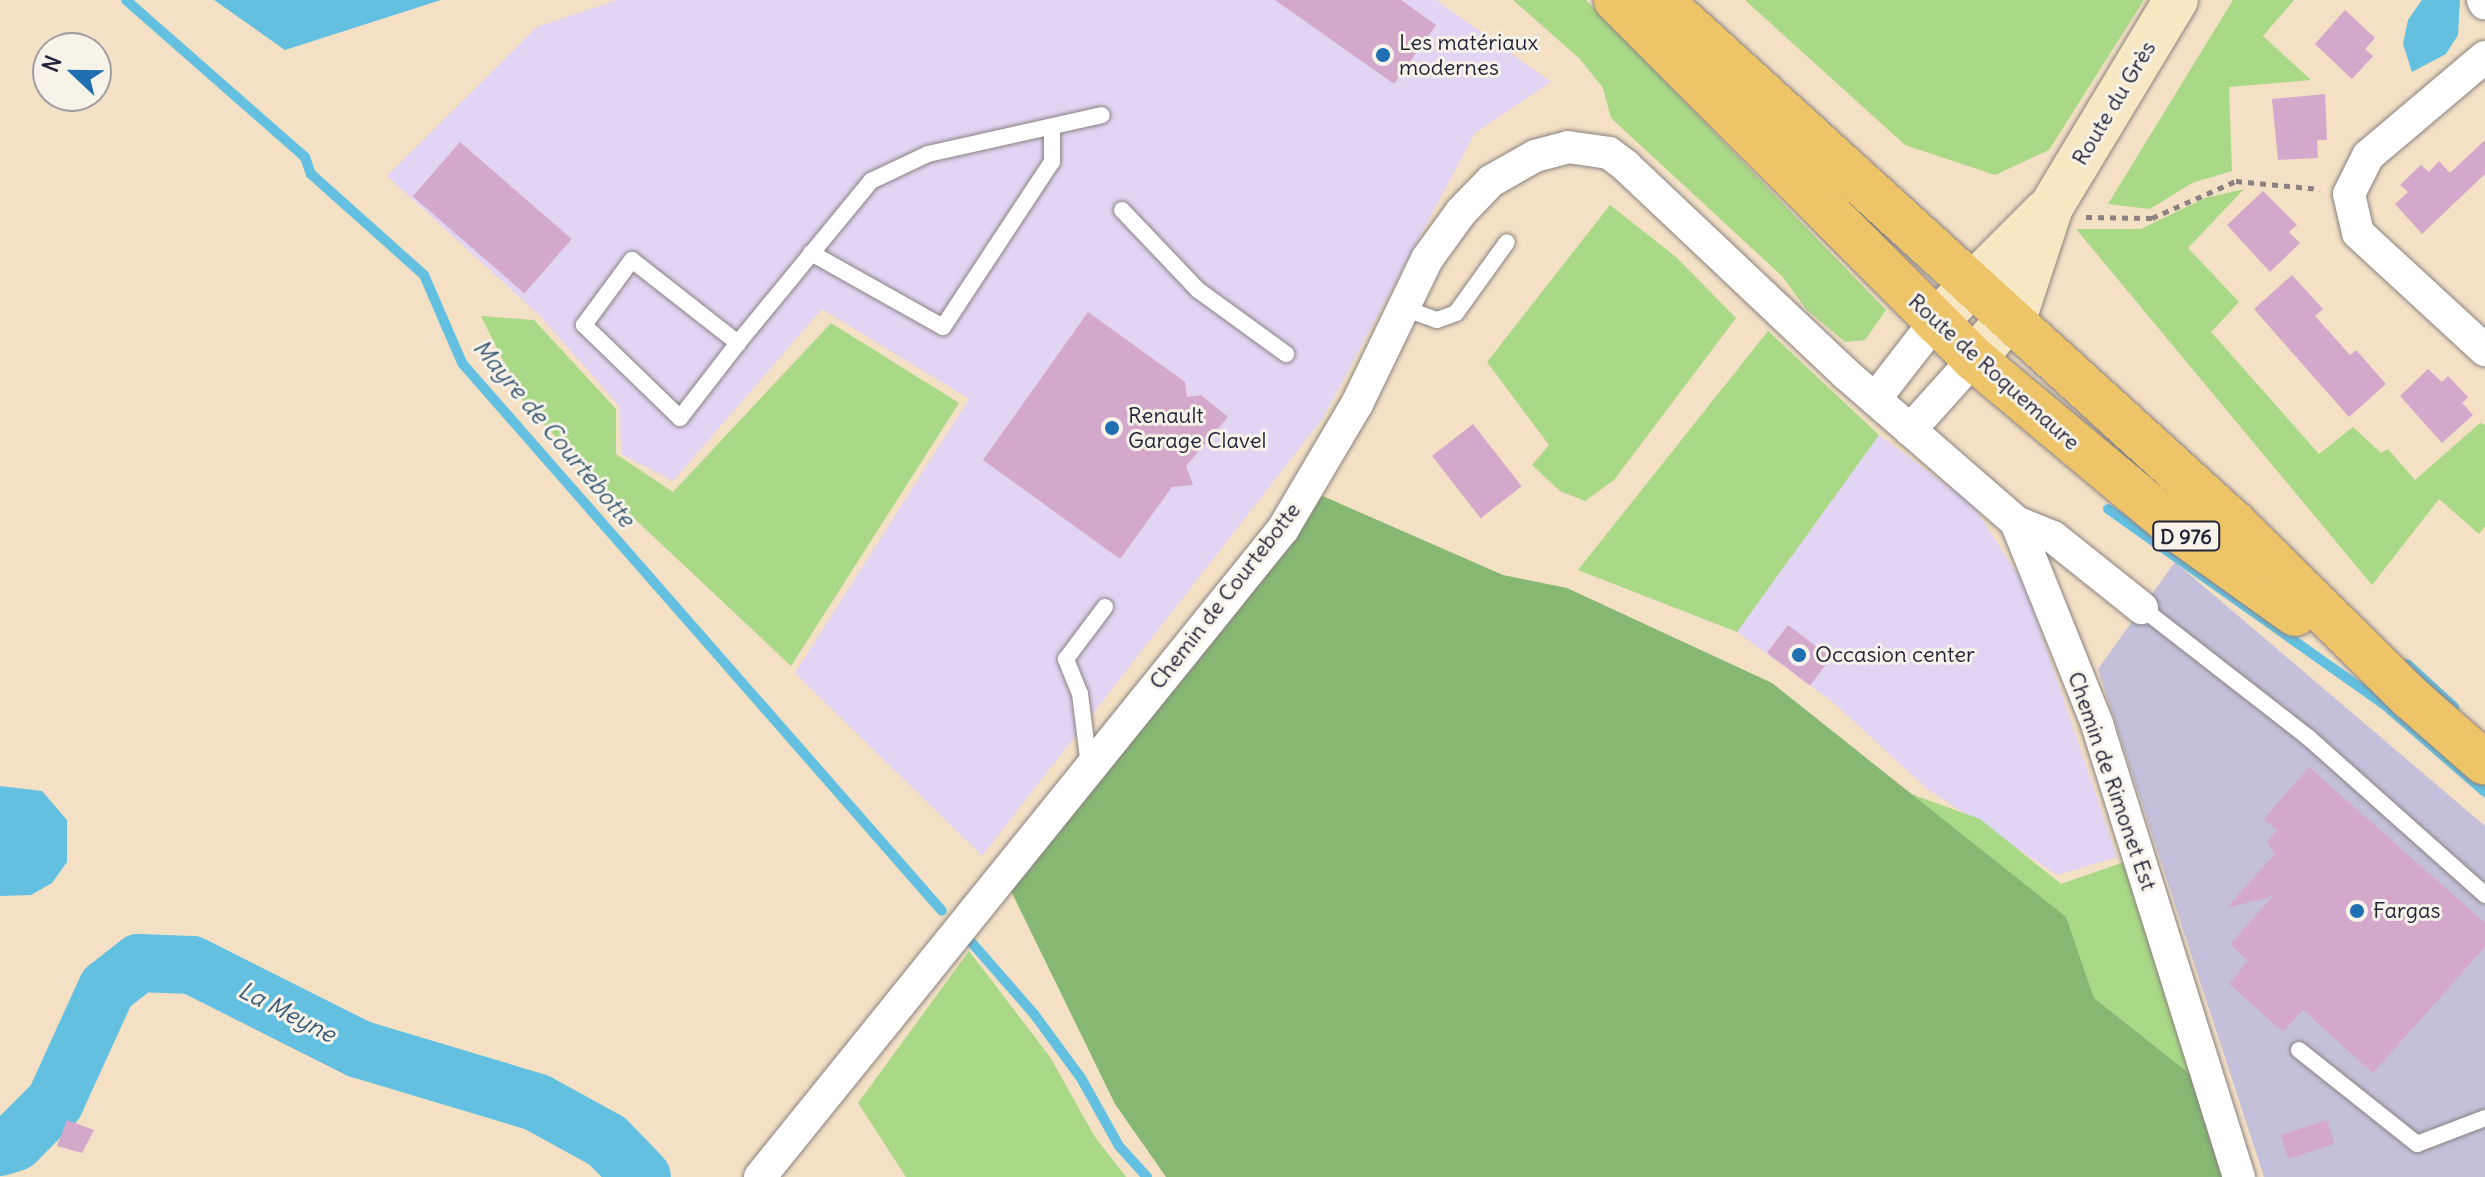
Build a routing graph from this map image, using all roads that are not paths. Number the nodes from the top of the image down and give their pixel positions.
1 (1616, 0) edge
2 (1660, 0) edge
3 (2176, 0) edge
4 (2485, 57) edge
5 (1102, 115) dead end
6 (1052, 127) junction
7 (2051, 207) junction
8 (1122, 210) dead end
9 (1507, 242) dead end
10 (811, 253) junction
11 (1968, 285) junction
12 (1401, 307) junction
13 (2008, 321) junction
14 (1935, 322) junction
15 (738, 343) junction
16 (2485, 350) edge
17 (1286, 354) dead end
18 (1974, 359) junction
19 (1875, 399) junction
20 (1910, 430) junction
21 (2016, 522) junction
22 (1105, 607) dead end
23 (2142, 608) joint
24 (2411, 698) junction
25 (2485, 763) edge
26 (1089, 768) junction
27 (2485, 895) edge
28 (2299, 1050) dead end
29 (2485, 1118) edge
30 (760, 1177) edge
31 (2239, 1177) edge

1 - 14 main road, Route de Roquemaure / D 976
2 - 11 main road, Route de Roquemaure / D 976
3 - 7 street, Route du Grès
4 - 16 street
5 - 6 lane
6 - 10 lane
6 - 10 lane
7 - 11 street
7 - 13 street
8 - 17 lane
9 - 12 lane
10 - 15 lane
11 - 13 main road, Route de Roquemaure / D 976
11 - 14 street
12 - 19 street, Chemin de Courtebotte
12 - 26 street, Chemin de Courtebotte
13 - 18 street
13 - 24 main road, Route de Roquemaure / D 976
14 - 18 main road, Route de Roquemaure / D 976
14 - 19 street
15 - 15 lane
18 - 20 street
18 - 24 main road, Route de Roquemaure / D 976
19 - 20 street, Chemin de Rimonet Est
20 - 21 street, Chemin de Rimonet Est
21 - 23 street
21 - 31 street, Chemin de Rimonet Est
22 - 26 lane
23 - 27 lane
24 - 25 main road, Route de Roquemaure / D 976
26 - 30 street, Chemin de Courtebotte
28 - 29 lane

